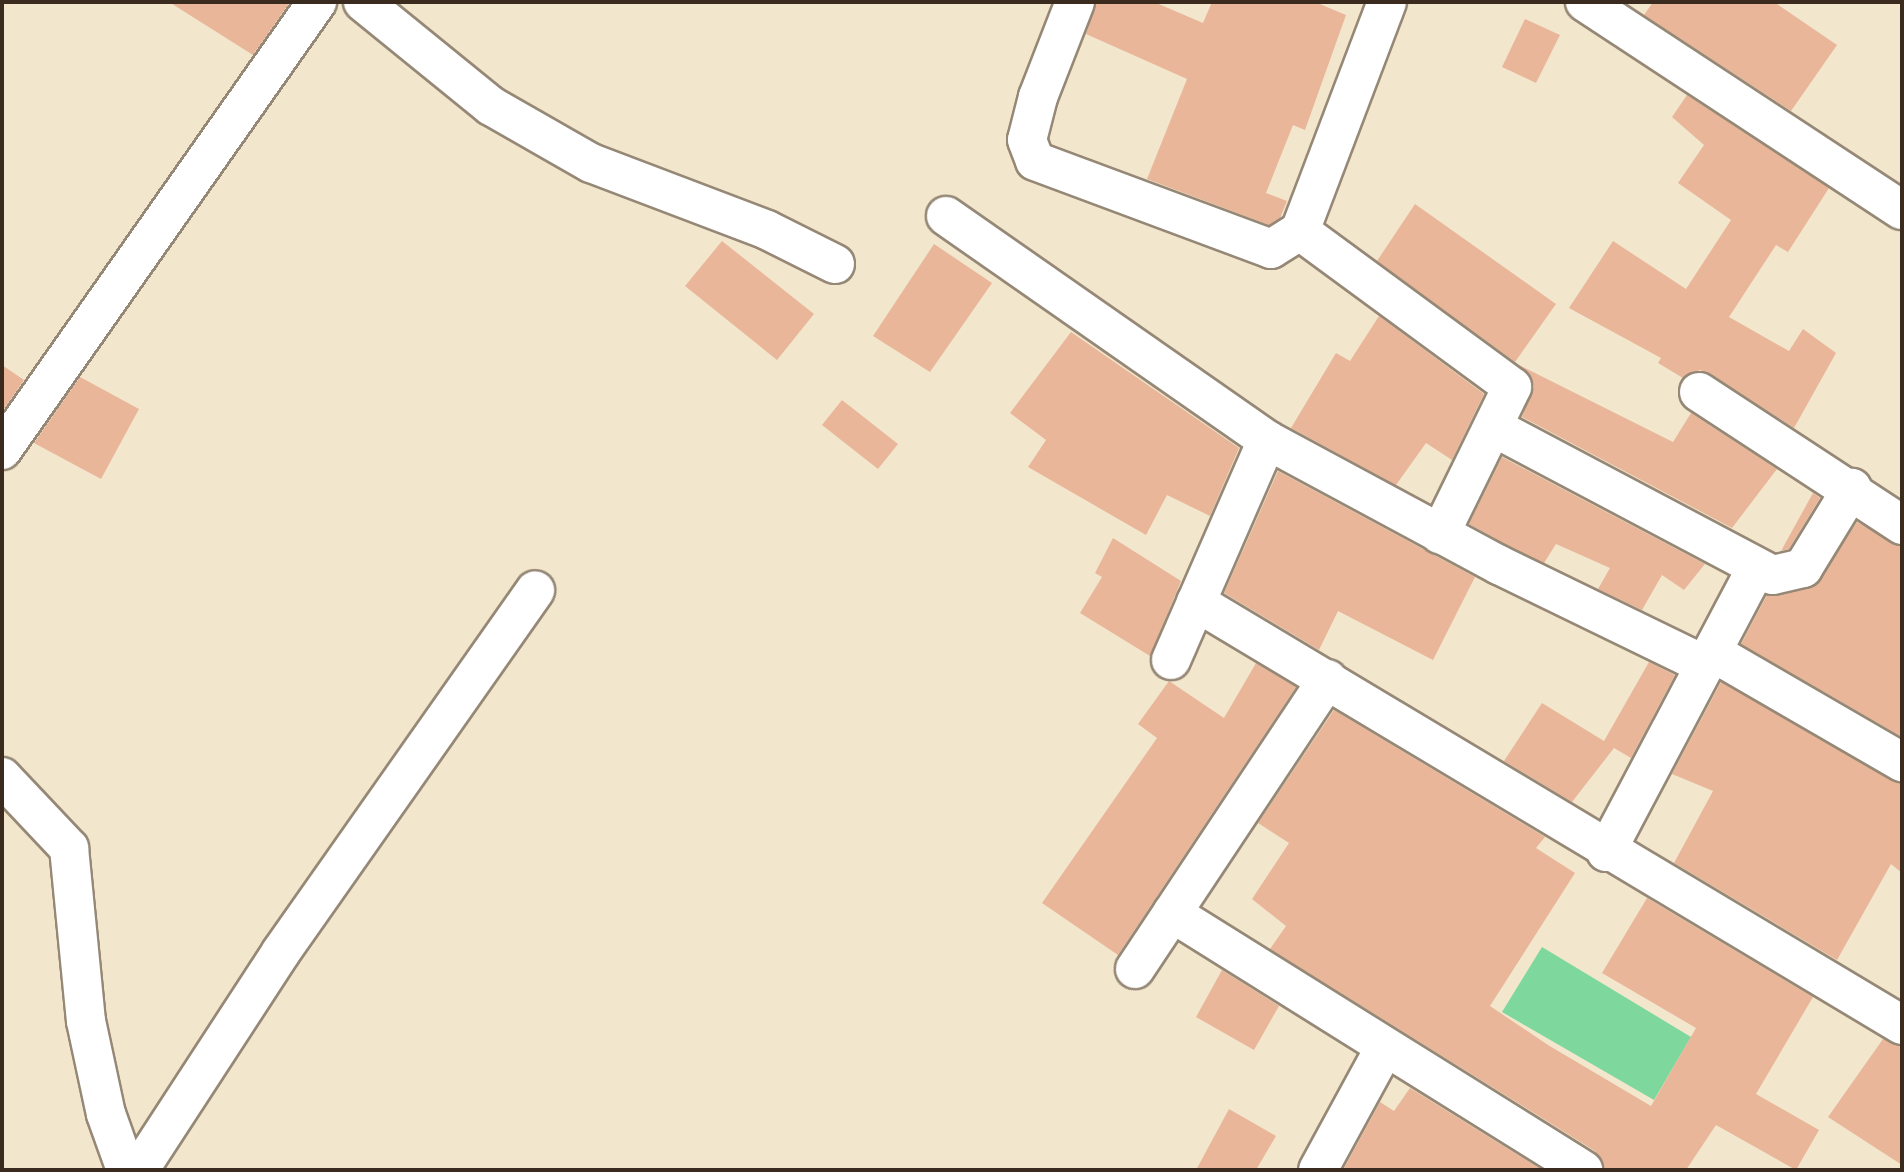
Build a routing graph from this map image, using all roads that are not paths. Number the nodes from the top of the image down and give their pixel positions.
1 (317, 2) edge
2 (363, 2) edge
3 (1075, 2) edge
4 (1585, 2) edge
5 (1383, 3) edge
6 (1902, 210) edge
7 (946, 216) dead end
8 (1300, 231) junction
9 (835, 264) dead end
10 (1699, 392) dead end
11 (1495, 428) junction
12 (1267, 440) junction
13 (2, 450) edge
14 (1852, 488) junction
15 (1902, 526) edge
16 (1440, 534) junction
17 (1756, 569) junction
18 (535, 590) dead end
19 (1196, 602) junction
20 (1709, 658) junction
21 (1171, 660) dead end
22 (1328, 680) junction
23 (1902, 762) edge
24 (2, 777) edge
25 (1606, 852) junction
26 (1172, 913) junction
27 (1135, 969) dead end
28 (1902, 1025) edge
29 (1384, 1049) junction
30 (126, 1170) edge
31 (139, 1170) edge
32 (1318, 1170) edge
33 (1583, 1170) edge

1 - 13 street
2 - 9 street
3 - 8 street
4 - 6 street
5 - 8 street
7 - 12 street
8 - 11 street
10 - 14 street
11 - 16 street
11 - 17 street
12 - 16 street
12 - 19 street
14 - 15 street
14 - 17 street
16 - 20 street
17 - 20 street
18 - 31 street
19 - 21 street
19 - 22 street
20 - 23 street
20 - 25 street
22 - 25 street
22 - 26 street
24 - 30 street
25 - 28 street
26 - 27 street
26 - 29 street
29 - 32 street
29 - 33 street

